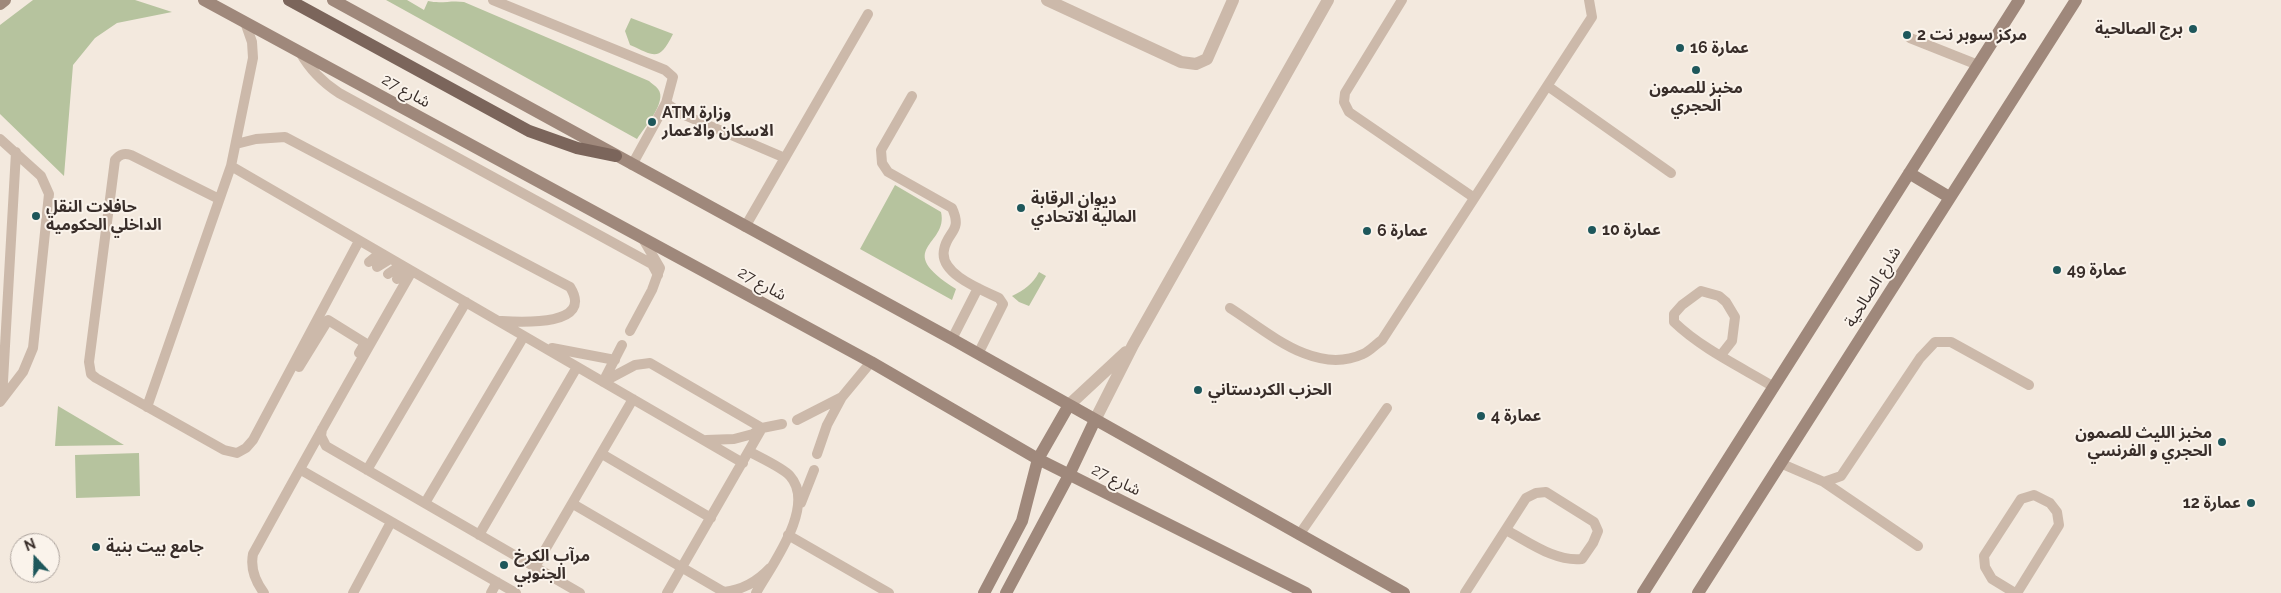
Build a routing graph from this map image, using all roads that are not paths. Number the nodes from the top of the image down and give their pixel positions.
1 (5, 0) edge
2 (204, 0) edge
3 (289, 0) edge
4 (333, 0) edge
5 (493, 0) edge
6 (1047, 0) edge
7 (1233, 0) edge
8 (1328, 0) edge
9 (1402, 0) edge
10 (1589, 0) edge
11 (2019, 0) edge
12 (2076, 0) edge
13 (0, 4) edge
14 (868, 14) dead end
15 (245, 22) junction
16 (1910, 38) dead end
17 (299, 51) junction
18 (1978, 65) junction
19 (1549, 86) junction
20 (912, 96) dead end
21 (666, 103) junction
22 (0, 139) edge
23 (236, 144) junction
24 (16, 152) junction
25 (616, 156) junction
26 (785, 158) junction
27 (632, 165) junction
28 (231, 166) junction
29 (1671, 173) dead end
30 (1909, 173) junction
31 (1473, 197) junction
32 (1949, 197) junction
33 (219, 199) junction
34 (745, 227) junction
35 (643, 238) junction
36 (359, 240) junction
37 (380, 253) junction
38 (390, 259) junction
39 (408, 269) junction
40 (658, 274) junction
41 (393, 277) dead end
42 (978, 288) junction
43 (466, 302) junction
44 (1230, 308) dead end
45 (499, 322) junction
46 (630, 331) dead end
47 (524, 336) junction
48 (952, 339) junction
49 (622, 345) dead end
50 (1133, 345) junction
51 (541, 346) junction
52 (978, 354) junction
53 (1721, 355) junction
54 (615, 360) junction
55 (871, 362) junction
56 (577, 367) junction
57 (603, 382) junction
58 (2029, 384) dead end
59 (1774, 387) junction
60 (842, 397) junction
61 (634, 400) junction
62 (1, 401) edge
63 (1069, 405) junction
64 (147, 407) junction
65 (1387, 408) dead end
66 (797, 420) dead end
67 (1095, 420) junction
68 (263, 421) junction
69 (782, 424) dead end
70 (322, 425) junction
71 (762, 428) junction
72 (704, 440) junction
73 (313, 446) junction
74 (750, 452) junction
75 (602, 454) junction
76 (818, 454) dead end
77 (1038, 459) junction
78 (743, 463) junction
79 (1780, 463) junction
80 (301, 470) junction
81 (367, 470) junction
82 (814, 470) dead end
83 (1069, 475) junction
84 (1824, 482) junction
85 (425, 503) junction
86 (572, 504) junction
87 (798, 511) junction
88 (711, 518) junction
89 (391, 522) junction
90 (1506, 530) junction
91 (479, 535) junction
92 (1300, 535) junction
93 (788, 536) junction
94 (1918, 546) dead end
95 (535, 567) junction
96 (682, 568) junction
97 (770, 568) junction
98 (497, 582) junction
99 (264, 593) edge
100 (353, 593) edge
101 (491, 593) edge
102 (516, 593) edge
103 (580, 593) edge
104 (668, 593) edge
105 (756, 593) edge
106 (889, 593) edge
107 (984, 593) edge
108 (1006, 593) edge
109 (1306, 593) edge
110 (1404, 593) edge
111 (1466, 593) edge
112 (1643, 593) edge
113 (1698, 593) edge
114 (2016, 593) edge

1 - 13 main road
2 - 15 main road, شارع 27
3 - 25 main road
4 - 25 main road
5 - 21 lane
6 - 7 street
8 - 50 street
9 - 31 lane
10 - 19 lane
11 - 18 main road, شارع الصالحية
12 - 32 main road, شارع الصالحية
14 - 26 lane
15 - 17 main road, شارع 27
15 - 23 lane
16 - 18 lane
17 - 35 main road, شارع 27
17 - 40 lane
18 - 30 main road, شارع الصالحية
19 - 29 lane
19 - 31 lane
20 - 42 lane
21 - 26 lane
21 - 27 lane
22 - 24 lane
23 - 28 lane
23 - 45 lane
24 - 62 lane
24 - 62 lane
25 - 27 main road
26 - 34 lane
27 - 34 main road
28 - 33 lane
28 - 36 lane
30 - 32 main road
30 - 59 main road, شارع الصالحية
31 - 44 lane
32 - 79 main road, شارع الصالحية
33 - 64 lane
33 - 64 lane
34 - 48 main road
35 - 40 lane
35 - 55 main road, شارع 27
36 - 37 lane
36 - 68 lane
37 - 38 lane
37 - 38 lane
38 - 39 lane
39 - 41 lane
39 - 43 lane
39 - 70 lane
40 - 46 lane
42 - 48 lane
42 - 52 lane
43 - 45 lane
43 - 81 lane
45 - 47 lane
47 - 51 lane
47 - 85 lane
48 - 52 main road
49 - 54 lane
50 - 63 street
50 - 67 street
51 - 54 lane
51 - 56 lane
52 - 63 main road
53 - 53 lane
53 - 59 lane
54 - 57 lane
55 - 60 lane
55 - 77 main road, شارع 27
56 - 57 lane
56 - 91 lane
57 - 61 lane
57 - 71 lane
58 - 84 lane
59 - 112 main road, شارع الصالحية
60 - 66 lane
60 - 76 lane
61 - 72 lane
61 - 75 lane
63 - 67 main road
63 - 77 main road
64 - 68 lane
65 - 92 lane
67 - 83 main road
67 - 92 main road
68 - 73 lane
69 - 71 lane
70 - 73 lane
70 - 81 lane
71 - 72 lane
71 - 74 lane
72 - 78 lane
73 - 80 lane
74 - 78 lane
74 - 87 lane
75 - 86 lane
75 - 88 lane
77 - 83 main road, شارع 27
77 - 107 main road
78 - 88 lane
79 - 84 lane
79 - 113 main road, شارع الصالحية
80 - 89 lane
80 - 99 lane
81 - 85 lane
82 - 87 lane
83 - 108 main road
83 - 109 main road, شارع 27
84 - 94 lane
85 - 91 lane
86 - 95 lane
86 - 96 lane
87 - 93 lane
88 - 96 lane
89 - 98 lane
89 - 100 lane
90 - 90 lane
90 - 111 lane
91 - 95 lane
92 - 110 main road
93 - 97 lane
93 - 106 lane
95 - 103 lane
96 - 97 lane
96 - 104 lane
97 - 105 lane
98 - 101 lane
98 - 102 lane
114 - 114 lane

